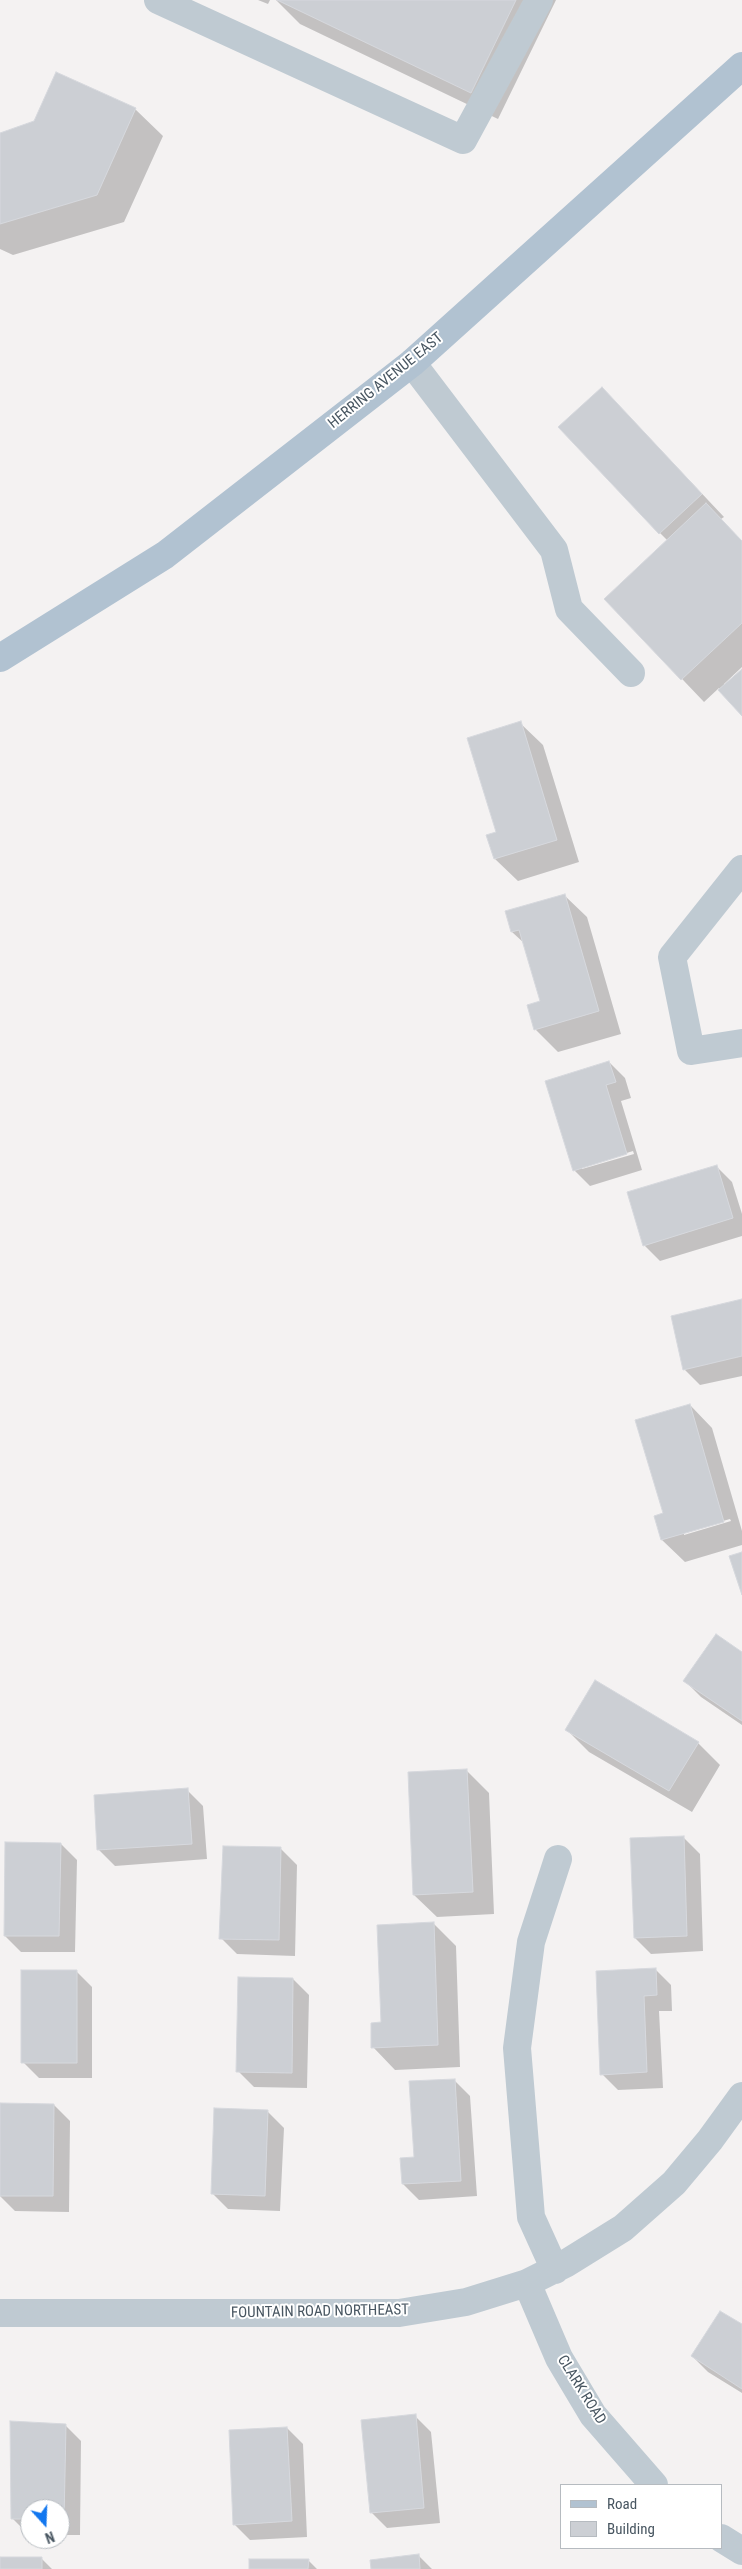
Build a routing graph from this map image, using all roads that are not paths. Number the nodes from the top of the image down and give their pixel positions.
1 (158, 0) edge
2 (538, 0) edge
3 (742, 66) edge
4 (412, 363) junction
5 (0, 658) edge
6 (631, 673) dead end
7 (742, 869) edge
8 (742, 1044) edge
9 (558, 1859) dead end
10 (742, 2096) edge
11 (555, 2270) junction
12 (527, 2283) junction
13 (0, 2313) edge
14 (653, 2484) edge
15 (722, 2539) edge
16 (742, 2551) edge

1 - 2 street
3 - 4 main road, HERRING AVENUE EAST
4 - 5 main road, HERRING AVENUE EAST
4 - 6 street
7 - 8 street
9 - 11 street
10 - 11 street, FOUNTAIN ROAD NORTHEAST
11 - 12 street, FOUNTAIN ROAD NORTHEAST
12 - 13 street, FOUNTAIN ROAD NORTHEAST
12 - 14 street, CLARK ROAD
15 - 16 street

